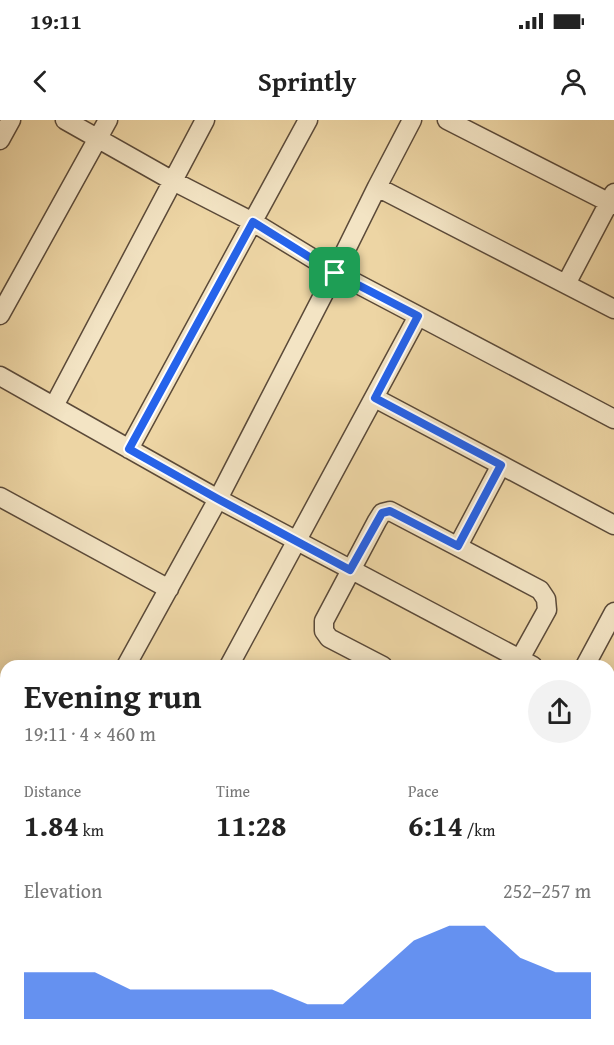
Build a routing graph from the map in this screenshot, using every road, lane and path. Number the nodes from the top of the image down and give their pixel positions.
1 (11, 120) edge
2 (65, 120) edge
3 (108, 120) edge
4 (206, 120) edge
5 (308, 120) edge
6 (412, 120) edge
7 (447, 120) edge
8 (99, 139) junction
9 (0, 140) edge
10 (174, 181) junction
11 (376, 187) junction
12 (612, 200) edge
13 (253, 222) junction
14 (335, 273) junction
15 (566, 284) junction
16 (614, 309) edge
17 (0, 315) edge
18 (418, 316) junction
19 (0, 376) edge
20 (375, 398) junction
21 (54, 406) junction
22 (614, 419) edge
23 (129, 449) junction
24 (501, 465) junction
25 (0, 497) edge
26 (218, 499) junction
27 (614, 525) edge
28 (296, 542) junction
29 (458, 546) junction
30 (350, 570) junction
31 (168, 589) junction
32 (614, 612) edge
33 (129, 660) edge
34 (232, 660) edge
35 (371, 660) edge
36 (516, 660) edge
37 (525, 660) edge
38 (588, 660) edge

1 - 9 street
2 - 8 street
3 - 8 street
4 - 10 street
5 - 13 street
6 - 11 street
7 - 12 street
8 - 10 street
8 - 17 street
10 - 13 street
10 - 21 street
11 - 14 street
11 - 15 street
12 - 15 street
13 - 14 street
13 - 23 street
14 - 18 street
14 - 26 street
15 - 16 street
18 - 20 street
18 - 22 street
19 - 21 street
20 - 24 street
20 - 28 street
21 - 23 street
23 - 26 street
24 - 27 street
24 - 29 street
25 - 31 street
26 - 28 street
26 - 31 street
28 - 30 street
28 - 34 street
29 - 30 street
29 - 37 street
30 - 35 street
30 - 36 street
31 - 33 street
32 - 38 street

